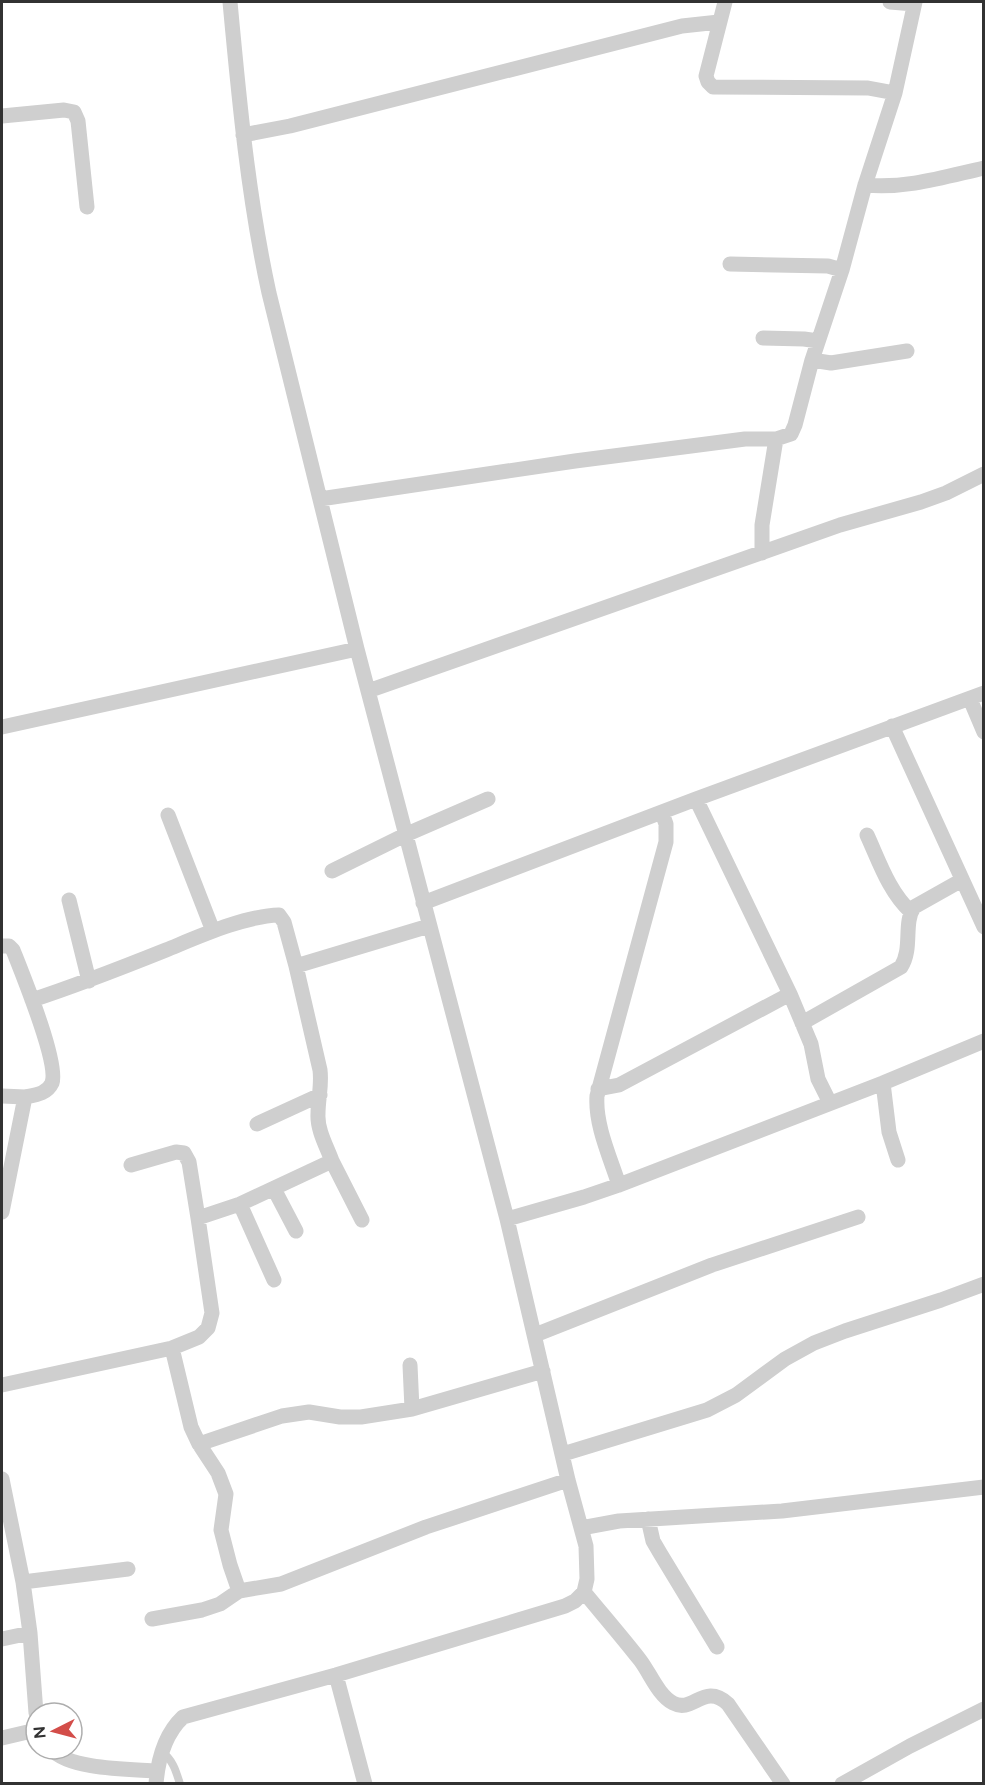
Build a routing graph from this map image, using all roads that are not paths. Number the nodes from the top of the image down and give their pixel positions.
1 (230, 2) edge
2 (725, 2) edge
3 (890, 2) edge
4 (915, 3) edge
5 (719, 22) junction
6 (895, 93) junction
7 (2, 116) edge
8 (243, 135) junction
9 (984, 168) edge
10 (866, 185) junction
11 (87, 207) dead end
12 (730, 264) dead end
13 (843, 270) junction
14 (763, 338) dead end
15 (818, 341) junction
16 (907, 351) dead end
17 (812, 360) junction
18 (776, 439) junction
19 (984, 474) edge
20 (320, 499) junction
21 (762, 553) junction
22 (357, 649) junction
23 (368, 691) junction
24 (977, 696) edge
25 (892, 726) junction
26 (2, 727) edge
27 (984, 732) edge
28 (488, 799) dead end
29 (696, 799) junction
30 (662, 813) junction
31 (168, 815) dead end
32 (405, 835) junction
33 (867, 835) dead end
34 (332, 871) dead end
35 (962, 880) junction
36 (69, 900) dead end
37 (423, 903) junction
38 (910, 912) junction
39 (429, 926) junction
40 (984, 927) edge
41 (213, 931) junction
42 (2, 946) edge
43 (296, 966) junction
44 (88, 981) junction
45 (790, 994) junction
46 (32, 1000) junction
47 (802, 1023) junction
48 (984, 1041) edge
49 (883, 1083) junction
50 (598, 1089) junction
51 (2, 1095) edge
52 (320, 1095) junction
53 (25, 1097) junction
54 (831, 1103) junction
55 (257, 1124) dead end
56 (898, 1160) dead end
57 (332, 1161) junction
58 (131, 1165) dead end
59 (619, 1185) junction
60 (274, 1189) junction
61 (240, 1204) junction
62 (2, 1212) edge
63 (858, 1217) dead end
64 (198, 1218) junction
65 (507, 1219) junction
66 (362, 1220) dead end
67 (296, 1231) dead end
68 (274, 1280) dead end
69 (984, 1284) edge
70 (535, 1335) junction
71 (172, 1348) junction
72 (410, 1365) dead end
73 (543, 1371) junction
74 (2, 1385) edge
75 (412, 1409) junction
76 (199, 1444) junction
77 (562, 1454) junction
78 (2, 1479) edge
79 (568, 1480) junction
80 (984, 1487) edge
81 (648, 1519) junction
82 (581, 1528) junction
83 (128, 1569) dead end
84 (23, 1582) junction
85 (239, 1590) junction
86 (584, 1592) junction
87 (152, 1618) dead end
88 (30, 1633) junction
89 (2, 1639) edge
90 (717, 1647) dead end
91 (336, 1675) junction
92 (35, 1701) edge
93 (984, 1709) edge
94 (24, 1733) edge
95 (2, 1738) edge
96 (162, 1752) junction
97 (73, 1761) edge
98 (156, 1777) edge
99 (180, 1784) edge
100 (365, 1784) edge
101 (783, 1784) edge
102 (842, 1784) edge

1 - 8 street
2 - 5 street
3 - 4 street
4 - 6 street
5 - 6 street
5 - 8 street
6 - 10 street
7 - 11 street
8 - 20 street
9 - 10 street
10 - 13 street
12 - 13 street
13 - 15 street
14 - 15 street
15 - 17 street
16 - 17 street
17 - 18 street
18 - 20 street
18 - 21 street
19 - 21 street
20 - 22 street
21 - 23 street
22 - 23 street
22 - 26 street
23 - 32 street
24 - 25 street
24 - 27 street
25 - 29 street
25 - 35 street
28 - 32 street
29 - 30 street
29 - 45 street
30 - 37 street
30 - 50 street
31 - 41 street
32 - 34 street
32 - 37 street
33 - 38 street
35 - 38 street
35 - 40 street
36 - 44 street
37 - 39 street
38 - 47 street
39 - 43 street
39 - 65 street
41 - 43 street
41 - 44 street
42 - 46 street
43 - 52 street
44 - 46 street
45 - 47 street
45 - 50 street
46 - 53 street
47 - 54 street
48 - 49 street
49 - 54 street
49 - 56 street
50 - 59 street
51 - 53 street
52 - 55 street
52 - 57 street
53 - 62 street
54 - 59 street
57 - 60 street
57 - 66 street
58 - 64 street
59 - 65 street
60 - 61 street
60 - 67 street
61 - 64 street
61 - 68 street
63 - 70 street
64 - 71 street
65 - 70 street
69 - 77 street
70 - 73 street
71 - 74 street
71 - 76 street
72 - 75 street
73 - 75 street
73 - 77 street
75 - 76 street
76 - 85 street
77 - 79 street
78 - 84 street
79 - 82 street
79 - 85 street
80 - 81 street
81 - 82 street
81 - 90 street
82 - 86 street
83 - 84 street
84 - 88 street
85 - 87 street
86 - 91 street
86 - 101 street
88 - 89 street
88 - 92 street
91 - 96 street
91 - 100 street
93 - 102 street
94 - 95 street
96 - 98 street
96 - 99 lane
97 - 98 street

